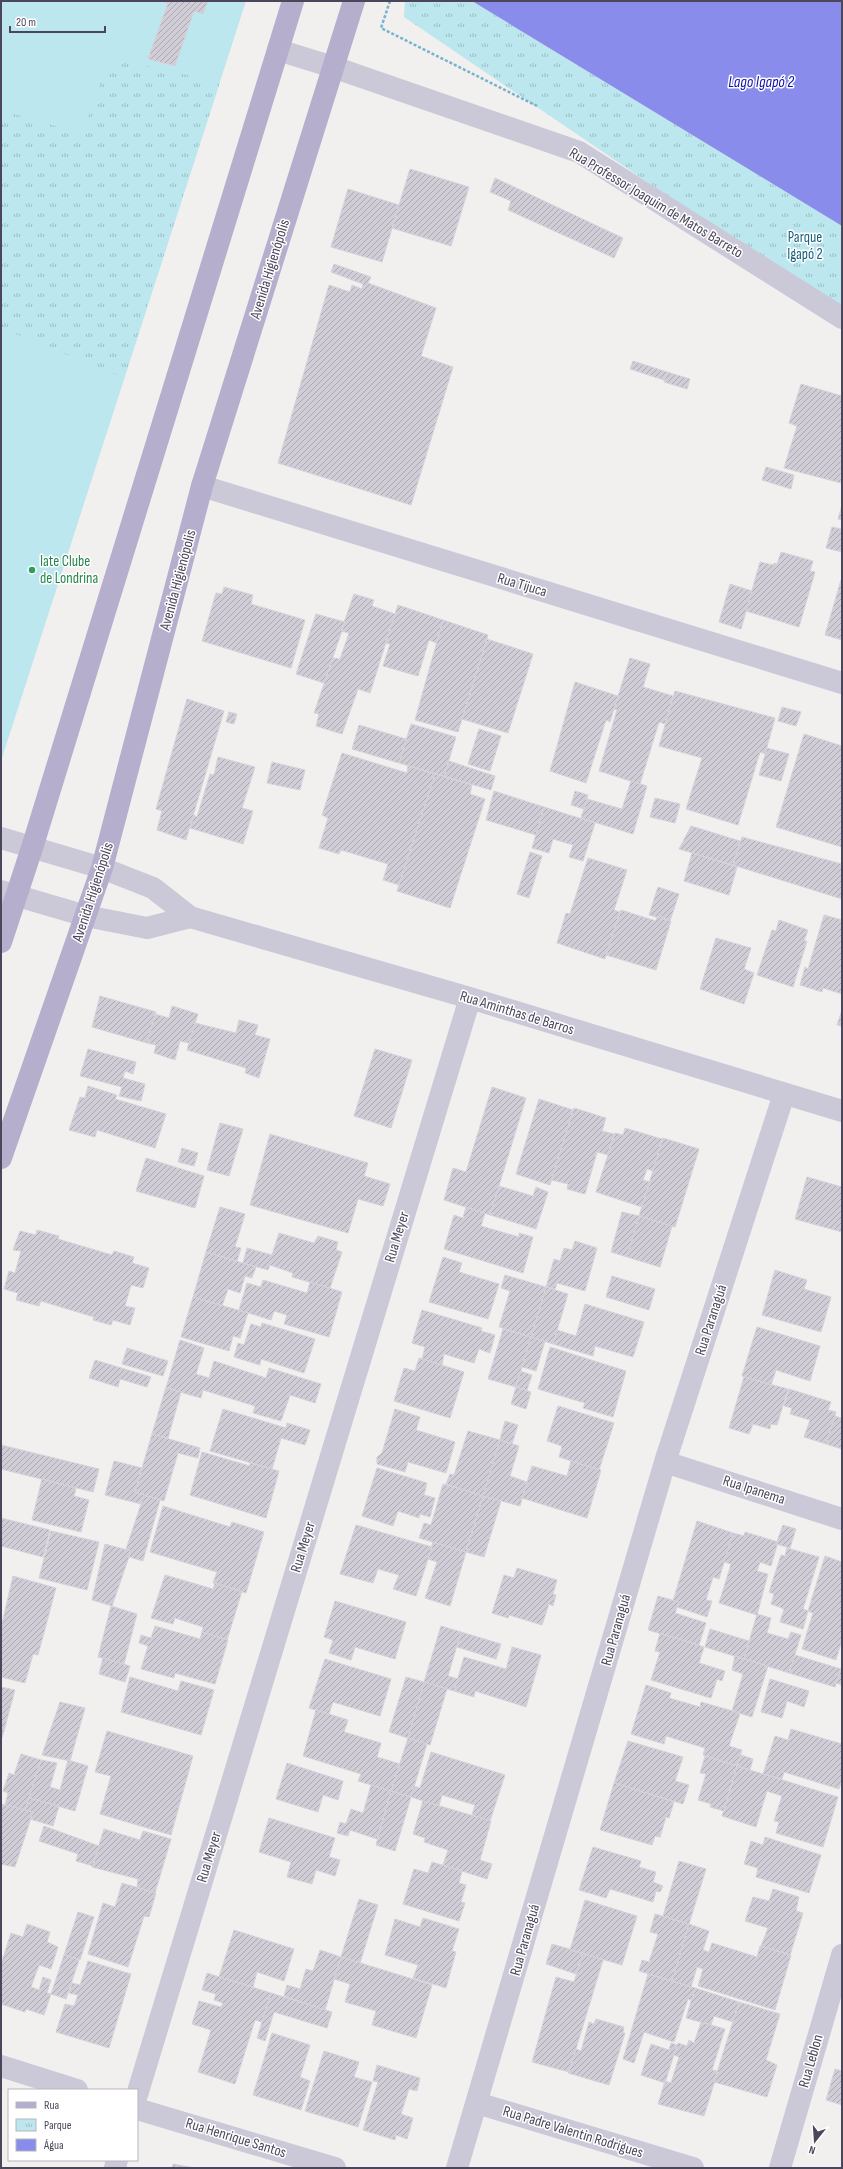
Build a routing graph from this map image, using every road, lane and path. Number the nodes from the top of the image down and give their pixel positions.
1 (293, 1) edge
2 (354, 1) edge
3 (390, 1) edge
4 (381, 28) dead end
5 (278, 50) junction
6 (333, 67) junction
7 (842, 318) edge
8 (202, 486) junction
9 (842, 683) edge
10 (1, 838) edge
11 (32, 848) junction
12 (102, 868) junction
13 (9, 893) edge
14 (86, 916) junction
15 (190, 917) junction
16 (1, 942) edge
17 (470, 998) junction
18 (784, 1094) junction
19 (842, 1111) edge
20 (1, 1158) edge
21 (665, 1462) junction
22 (842, 1519) edge
23 (842, 1955) edge
24 (1, 2066) edge
25 (75, 2089) edge
26 (138, 2092) edge
27 (477, 2103) junction
28 (138, 2109) edge
29 (336, 2168) edge
30 (457, 2168) edge
31 (693, 2168) edge
32 (780, 2168) edge

1 - 5 main road
2 - 6 main road, Avenida Higienópolis
3 - 4 path
5 - 6 street, Rua Professor Joaquim de Matos Barreto
5 - 11 main road
6 - 7 street, Rua Professor Joaquim de Matos Barreto
6 - 8 main road, Avenida Higienópolis
8 - 9 street, Rua Tijuca
8 - 12 main road, Avenida Higienópolis
10 - 11 street, Rua Aminthas de Barros
11 - 12 street, Rua Aminthas de Barros
11 - 13 main road
12 - 14 main road, Avenida Higienópolis
12 - 15 street, Rua Aminthas de Barros
13 - 14 street
13 - 16 main road
14 - 15 street
14 - 20 main road, Avenida Higienópolis
15 - 17 street, Rua Aminthas de Barros
17 - 18 street, Rua Aminthas de Barros
17 - 26 street, Rua Meyer
18 - 19 street, Rua Aminthas de Barros
18 - 21 street, Rua Paranaguá
21 - 22 street, Rua Ipanema
21 - 27 street, Rua Paranaguá
23 - 32 street, Rua Leblon
24 - 25 street
27 - 30 street, Rua Paranaguá
27 - 31 street, Rua Padre Valentin Rodrigues
28 - 29 street, Rua Henrique Santos

